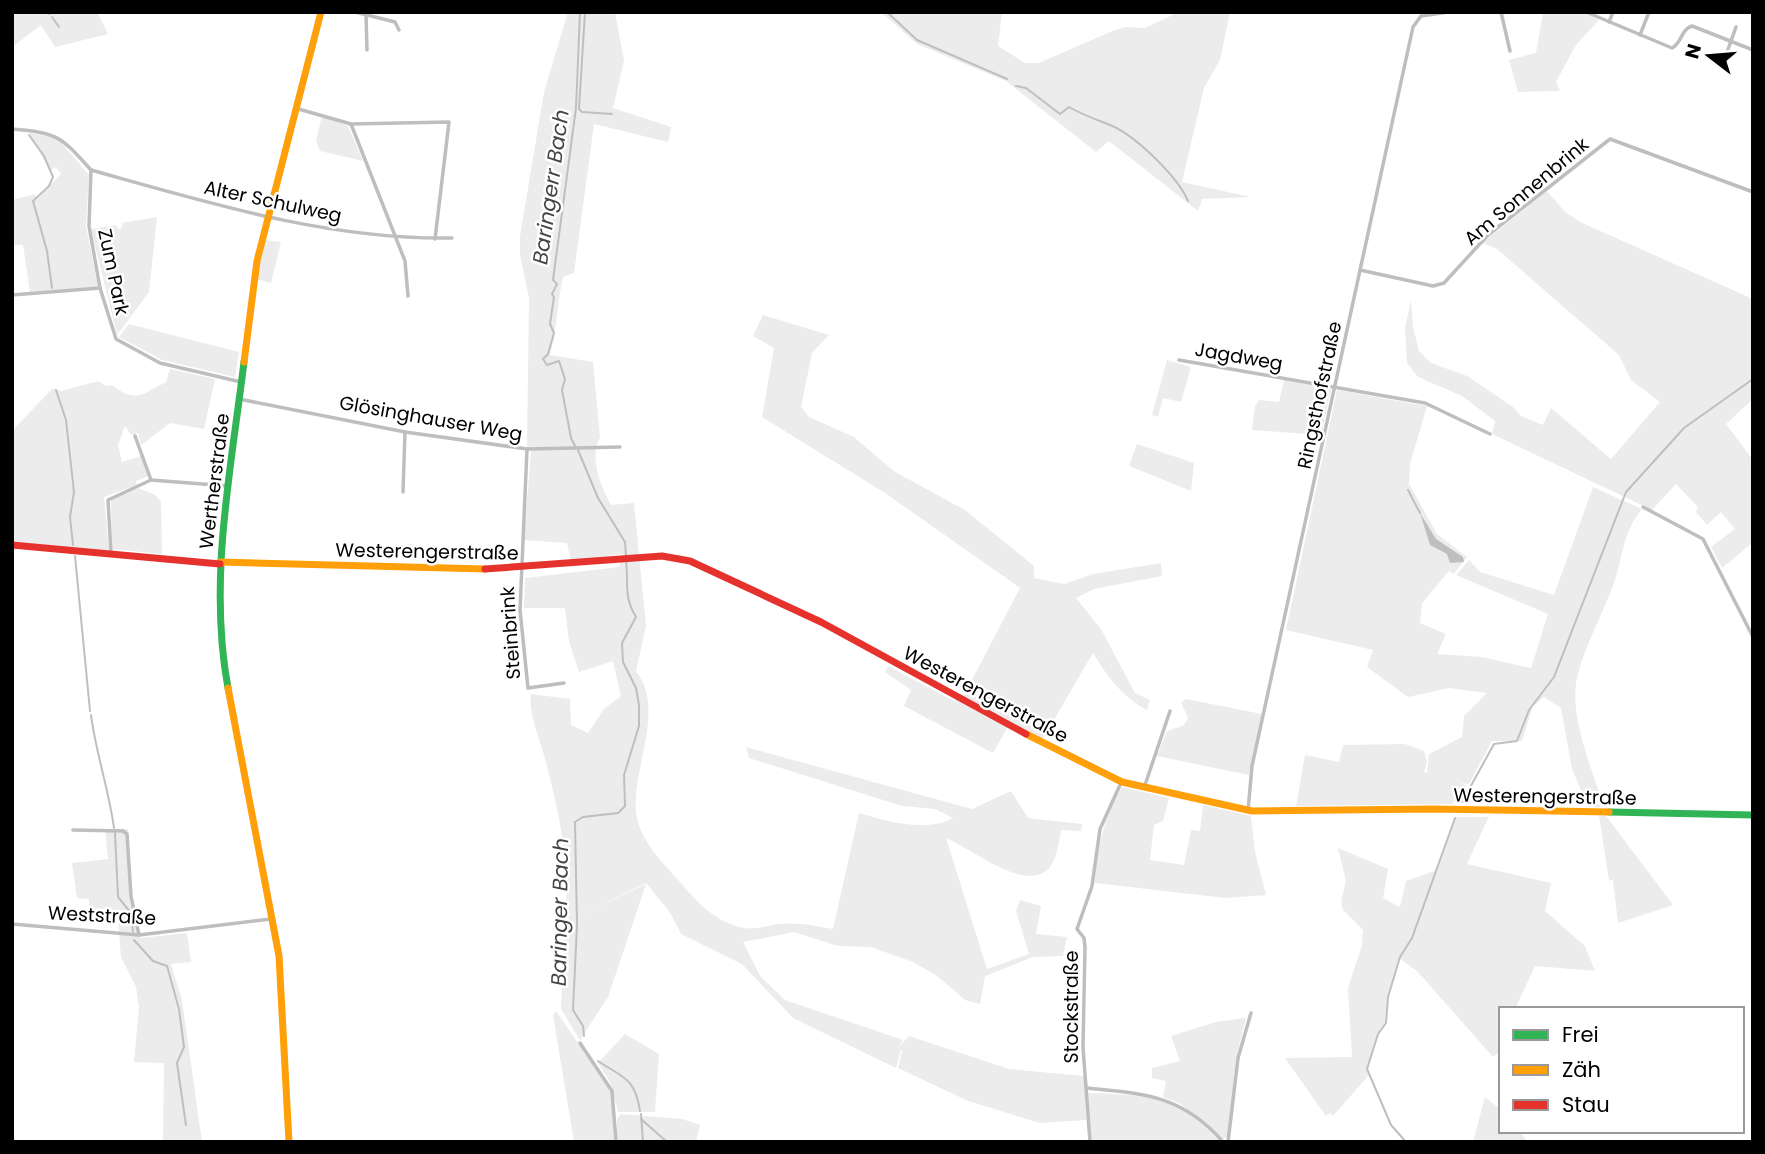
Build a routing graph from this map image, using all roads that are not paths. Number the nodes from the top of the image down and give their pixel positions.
1 (321, 12) edge
2 (355, 12) edge
3 (1449, 12) edge
4 (1501, 12) edge
5 (1586, 12) edge
6 (1612, 12) edge
7 (1650, 12) edge
8 (366, 15) junction
9 (1609, 22) junction
10 (1736, 27) dead end
11 (399, 30) dead end
12 (1640, 35) junction
13 (1731, 41) junction
14 (367, 50) dead end
15 (1753, 50) edge
16 (1510, 51) dead end
17 (1726, 55) dead end
18 (295, 108) junction
19 (351, 124) junction
20 (12, 129) edge
21 (91, 170) junction
22 (1753, 191) edge
23 (266, 217) junction
24 (397, 239) junction
25 (435, 239) junction
26 (452, 239) dead end
27 (1360, 270) junction
28 (100, 288) junction
29 (12, 295) edge
30 (408, 296) dead end
31 (1179, 360) dead end
32 (242, 382) junction
33 (1335, 387) junction
34 (239, 399) junction
35 (405, 432) junction
36 (1490, 434) dead end
37 (135, 436) dead end
38 (620, 447) dead end
39 (527, 449) junction
40 (151, 480) junction
41 (228, 486) junction
42 (403, 492) dead end
43 (1643, 508) dead end
44 (12, 545) edge
45 (111, 552) junction
46 (220, 562) junction
47 (521, 568) junction
48 (1753, 637) edge
49 (564, 683) dead end
50 (1170, 711) dead end
51 (1121, 784) junction
52 (1144, 789) junction
53 (1248, 811) junction
54 (1753, 815) edge
55 (73, 830) dead end
56 (273, 919) junction
57 (12, 924) edge
58 (139, 935) junction
59 (1251, 1013) dead end
60 (580, 1043) dead end
61 (1086, 1088) junction
62 (289, 1142) edge
63 (616, 1142) edge
64 (1090, 1142) edge
65 (1225, 1142) edge

1 - 18 street, Wertherstraße
2 - 8 street
3 - 27 street, Ringsthofstraße
4 - 16 street
5 - 9 street
6 - 9 street
7 - 12 street
8 - 11 street
8 - 14 street
9 - 12 street
10 - 13 street
12 - 13 street
13 - 15 street
13 - 17 street
18 - 19 street
18 - 23 street, Wertherstraße
19 - 24 street
19 - 25 street
20 - 21 street
21 - 23 street, Alter Schulweg
21 - 28 street, Zum Park
22 - 27 street, Am Sonnenbrink
23 - 24 street, Alter Schulweg
23 - 32 street, Wertherstraße
24 - 25 street, Alter Schulweg
24 - 30 street
25 - 26 street, Alter Schulweg
27 - 33 street, Ringsthofstraße
28 - 29 street
28 - 32 street, Zum Park
31 - 33 street, Jagdweg
32 - 34 street, Wertherstraße
33 - 36 street, Jagdweg
33 - 53 street, Ringsthofstraße
34 - 35 street, Glösinghauser Weg
34 - 41 street, Wertherstraße
35 - 39 street, Glösinghauser Weg
35 - 42 street
37 - 40 street
38 - 39 street, Glösinghauser Weg
39 - 47 street, Steinbrink
40 - 41 street
40 - 45 street
41 - 46 street, Wertherstraße
43 - 48 street
44 - 45 street, Westerengerstraße
45 - 46 street, Westerengerstraße
46 - 47 street, Westerengerstraße
46 - 56 street, Wertherstraße
47 - 49 street, Steinbrink
47 - 51 street, Westerengerstraße
50 - 52 street
51 - 52 street, Westerengerstraße
51 - 61 street, Stockstraße
52 - 53 street, Westerengerstraße
53 - 54 street, Westerengerstraße
55 - 58 street
56 - 58 street, Weststraße
56 - 62 street, Wertherstraße
57 - 58 street, Weststraße
59 - 65 street
60 - 63 street
61 - 64 street, Stockstraße
61 - 65 street, Stockstraße

